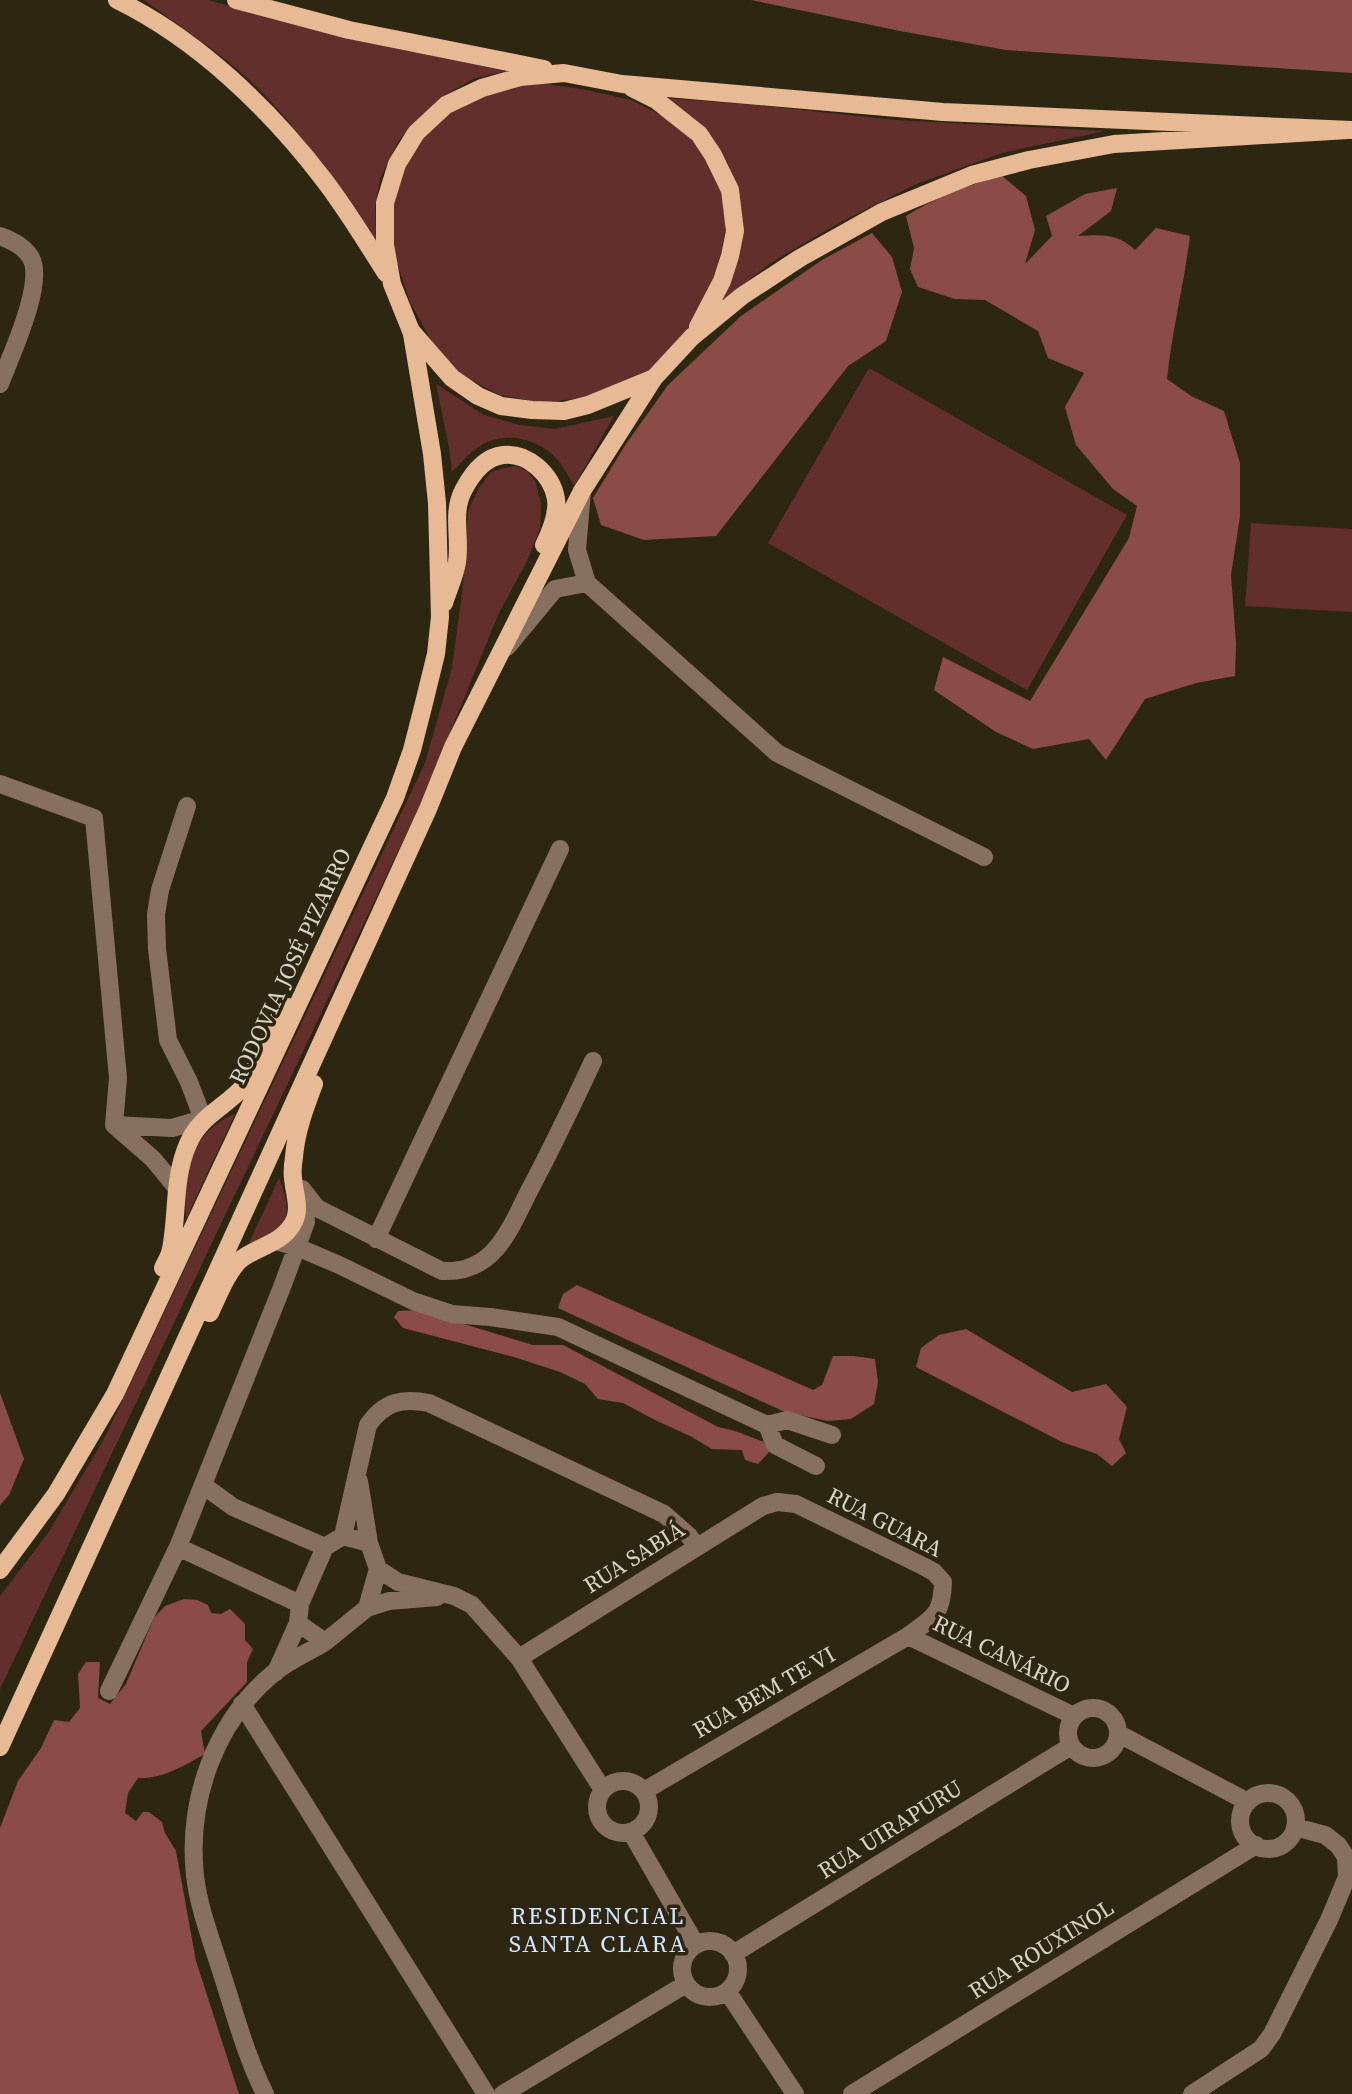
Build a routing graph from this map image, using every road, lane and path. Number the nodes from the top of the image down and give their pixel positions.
1 (117, 0) edge
2 (236, 0) edge
3 (564, 73) junction
4 (622, 84) junction
5 (1350, 130) edge
6 (0, 236) edge
7 (393, 284) junction
8 (411, 331) junction
9 (692, 337) junction
10 (654, 378) junction
11 (0, 384) edge
12 (582, 491) junction
13 (587, 583) junction
14 (440, 617) junction
15 (513, 629) junction
16 (498, 657) junction
17 (0, 784) edge
18 (187, 806) dead end
19 (560, 849) dead end
20 (984, 857) dead end
21 (305, 989) junction
22 (327, 1032) junction
23 (593, 1061) dead end
24 (189, 1082) junction
25 (203, 1119) junction
26 (114, 1125) junction
27 (172, 1128) junction
28 (293, 1179) junction
29 (176, 1186) junction
30 (312, 1215) junction
31 (376, 1239) junction
32 (276, 1241) junction
33 (297, 1247) junction
34 (124, 1376) junction
35 (162, 1394) junction
36 (767, 1425) junction
37 (832, 1435) dead end
38 (816, 1466) dead end
39 (358, 1471) junction
40 (203, 1485) junction
41 (777, 1502) joint
42 (343, 1536) junction
43 (369, 1543) junction
44 (178, 1547) junction
45 (325, 1547) junction
46 (697, 1547) junction
47 (378, 1569) junction
48 (0, 1570) edge
49 (454, 1596) junction
50 (300, 1604) junction
51 (367, 1608) junction
52 (298, 1623) junction
53 (908, 1636) junction
54 (325, 1642) junction
55 (519, 1658) junction
56 (276, 1672) junction
57 (109, 1691) dead end
58 (242, 1703) junction
59 (1074, 1716) junction
60 (5, 1729) edge
61 (1119, 1734) junction
62 (1071, 1746) junction
63 (0, 1747) edge
64 (603, 1790) junction
65 (644, 1791) junction
66 (1248, 1802) junction
67 (1295, 1827) junction
68 (631, 1832) junction
69 (1256, 1845) junction
70 (696, 1945) junction
71 (733, 1954) junction
72 (687, 1984) junction
73 (727, 1991) junction
74 (265, 2094) edge
75 (486, 2094) edge
76 (503, 2094) edge
77 (795, 2094) edge
78 (852, 2094) edge
79 (1192, 2094) edge

1 - 7 main road
2 - 3 main road
3 - 4 main road
3 - 7 main road
4 - 5 main road
4 - 9 main road
5 - 9 main road
6 - 11 street
7 - 8 main road
8 - 10 main road
8 - 14 main road, RODOVIA JOSÉ PIZARRO
9 - 10 main road
10 - 12 main road
12 - 13 street
12 - 15 main road
13 - 16 street
13 - 20 street
14 - 15 main road
14 - 21 main road, RODOVIA JOSÉ PIZARRO
15 - 16 main road
16 - 22 main road
17 - 26 street
18 - 24 street
19 - 31 street
21 - 25 main road
21 - 34 main road, RODOVIA JOSÉ PIZARRO
22 - 28 main road
22 - 35 main road
23 - 31 street
24 - 25 street
24 - 27 street
25 - 27 street
25 - 29 main road
26 - 27 street
26 - 29 street
28 - 30 street
28 - 32 main road
29 - 34 main road
30 - 31 street
30 - 32 street
30 - 33 street
32 - 33 street
32 - 35 main road
33 - 36 street
33 - 40 street
34 - 48 main road, RODOVIA JOSÉ PIZARRO
35 - 60 main road
36 - 37 street
36 - 38 street
39 - 42 street
39 - 43 street
39 - 46 street
40 - 44 street
40 - 45 street
41 - 46 street, RUA SABIÁ
41 - 53 street, RUA GUARA
42 - 43 street
42 - 45 street
43 - 47 street
44 - 50 street
44 - 57 street
45 - 50 street
46 - 55 street, RUA SABIÁ
47 - 49 street
47 - 51 street
49 - 51 street
49 - 55 street
50 - 52 street
51 - 54 street
52 - 54 street
52 - 56 street
53 - 59 street, RUA CANÁRIO
53 - 65 street, RUA BEM TE VI
54 - 56 street
55 - 64 street
56 - 58 street
58 - 74 street
58 - 75 street
59 - 61 street
59 - 62 street
60 - 63 main road
61 - 62 street
61 - 66 street
62 - 71 street, RUA UIRAPURU
64 - 65 street
64 - 68 street
65 - 68 street
66 - 67 street
66 - 69 street
67 - 69 street
67 - 79 street
68 - 70 street
69 - 78 street, RUA ROUXINOL
70 - 71 street
70 - 72 street
71 - 73 street
72 - 73 street
72 - 76 street
73 - 77 street

